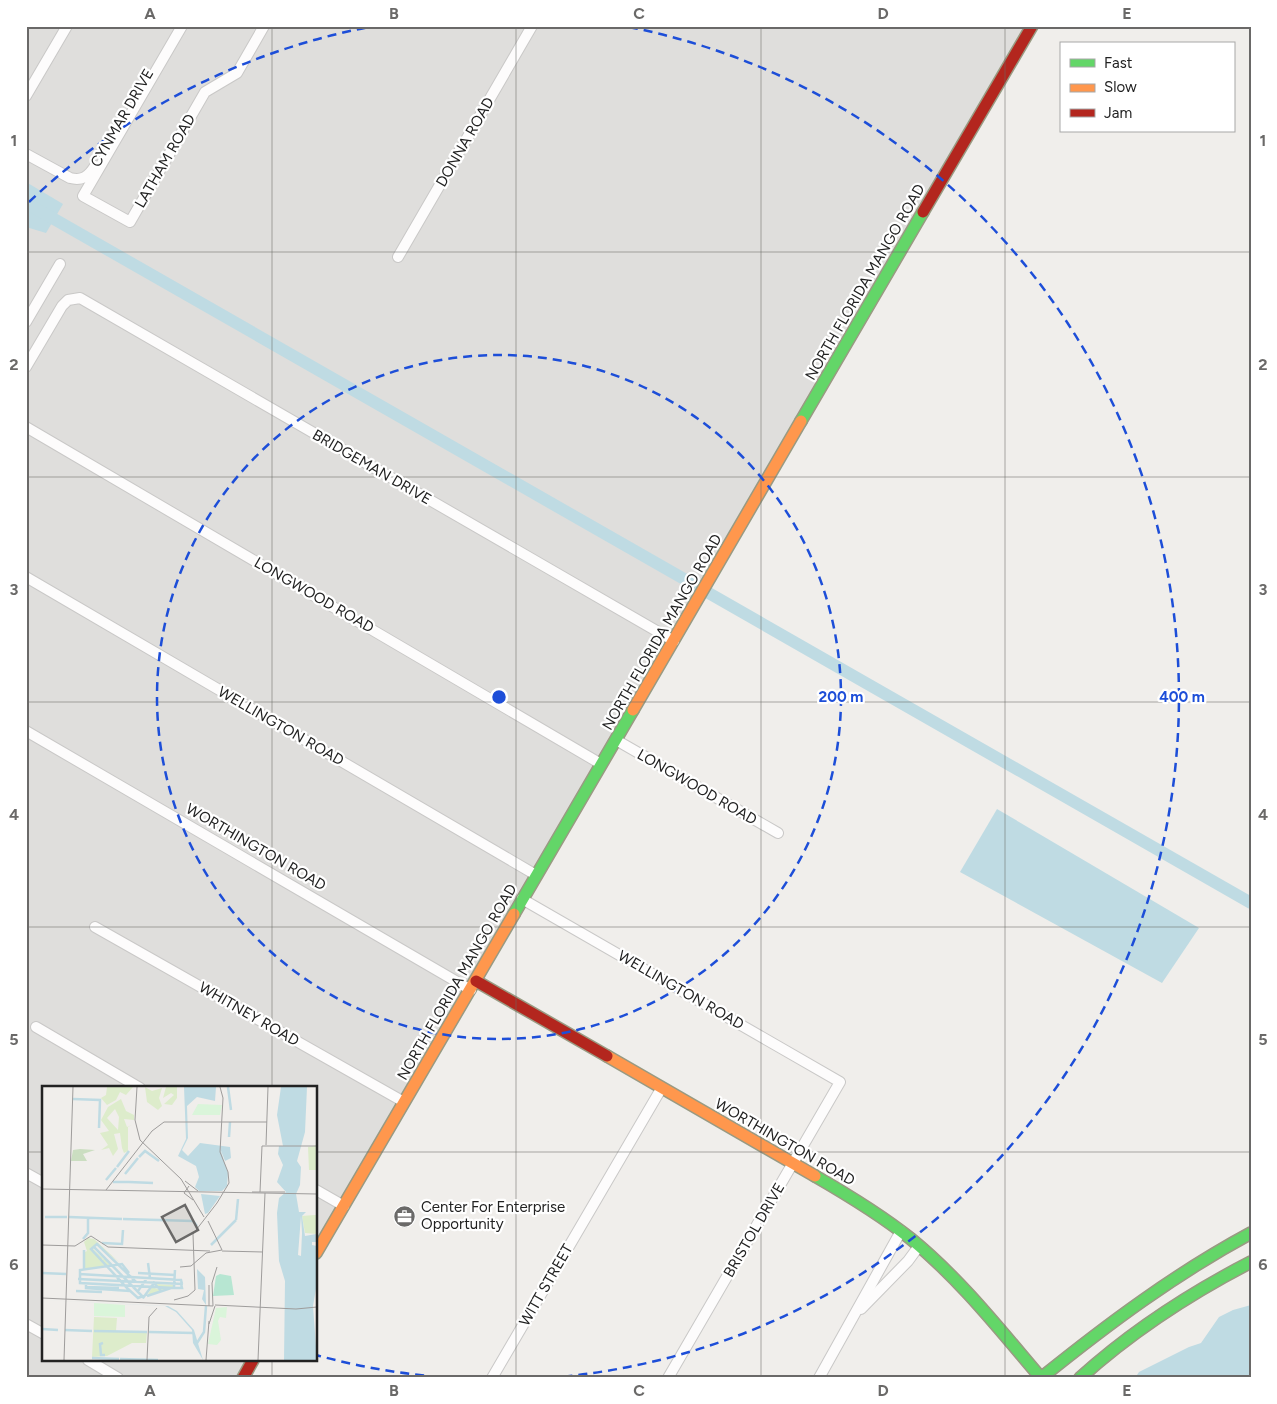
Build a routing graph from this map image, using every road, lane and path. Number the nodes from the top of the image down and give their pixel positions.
1 (67, 26) edge
2 (174, 26) edge
3 (182, 26) edge
4 (264, 26) edge
5 (532, 26) edge
6 (1032, 26) edge
7 (26, 96) edge
8 (26, 154) edge
9 (398, 257) dead end
10 (60, 264) dead end
11 (26, 322) edge
12 (26, 367) edge
13 (26, 427) edge
14 (26, 577) edge
15 (674, 641) junction
16 (26, 730) edge
17 (616, 740) junction
18 (602, 764) junction
19 (778, 833) dead end
20 (536, 875) junction
21 (522, 899) junction
22 (94, 927) dead end
23 (473, 985) junction
24 (36, 1028) dead end
25 (840, 1082) joint
26 (137, 1086) edge
27 (661, 1088) junction
28 (404, 1102) junction
29 (792, 1164) junction
30 (26, 1173) edge
31 (42, 1182) edge
32 (318, 1191) edge
33 (344, 1206) junction
34 (901, 1231) junction
35 (1251, 1233) edge
36 (919, 1246) junction
37 (318, 1249) edge
38 (1251, 1262) edge
39 (853, 1318) junction
40 (26, 1324) edge
41 (42, 1333) edge
42 (91, 1362) edge
43 (252, 1362) edge
44 (118, 1378) edge
45 (243, 1378) edge
46 (492, 1378) edge
47 (668, 1378) edge
48 (819, 1378) edge
49 (1041, 1378) edge
50 (1080, 1378) edge

1 - 7 street
2 - 8 street, CYNMAR DRIVE
3 - 4 street, LATHAM ROAD
5 - 9 street, DONNA ROAD
6 - 15 street, NORTH FLORIDA MANGO ROAD
10 - 11 street
12 - 15 street, BRIDGEMAN DRIVE
13 - 18 street, LONGWOOD ROAD
14 - 20 street, WELLINGTON ROAD
15 - 17 street, NORTH FLORIDA MANGO ROAD
16 - 23 street, WORTHINGTON ROAD
17 - 18 street, NORTH FLORIDA MANGO ROAD
17 - 19 street, LONGWOOD ROAD
18 - 20 street, NORTH FLORIDA MANGO ROAD
20 - 21 street, NORTH FLORIDA MANGO ROAD
21 - 23 street, NORTH FLORIDA MANGO ROAD
21 - 25 street, WELLINGTON ROAD
22 - 28 street, WHITNEY ROAD
23 - 27 street, WORTHINGTON ROAD
23 - 28 street, NORTH FLORIDA MANGO ROAD
24 - 26 street
25 - 29 street, BRISTOL DRIVE
27 - 29 street, WORTHINGTON ROAD
27 - 46 street, WITT STREET
28 - 33 street, NORTH FLORIDA MANGO ROAD
29 - 34 street, WORTHINGTON ROAD
29 - 47 street, BRISTOL DRIVE
30 - 31 street
32 - 33 street
33 - 37 street, NORTH FLORIDA MANGO ROAD
34 - 36 street, WORTHINGTON ROAD
34 - 39 street
35 - 49 street
36 - 39 street
36 - 49 street, WORTHINGTON ROAD
38 - 50 street
39 - 48 street
40 - 41 street
42 - 44 street
43 - 45 street

